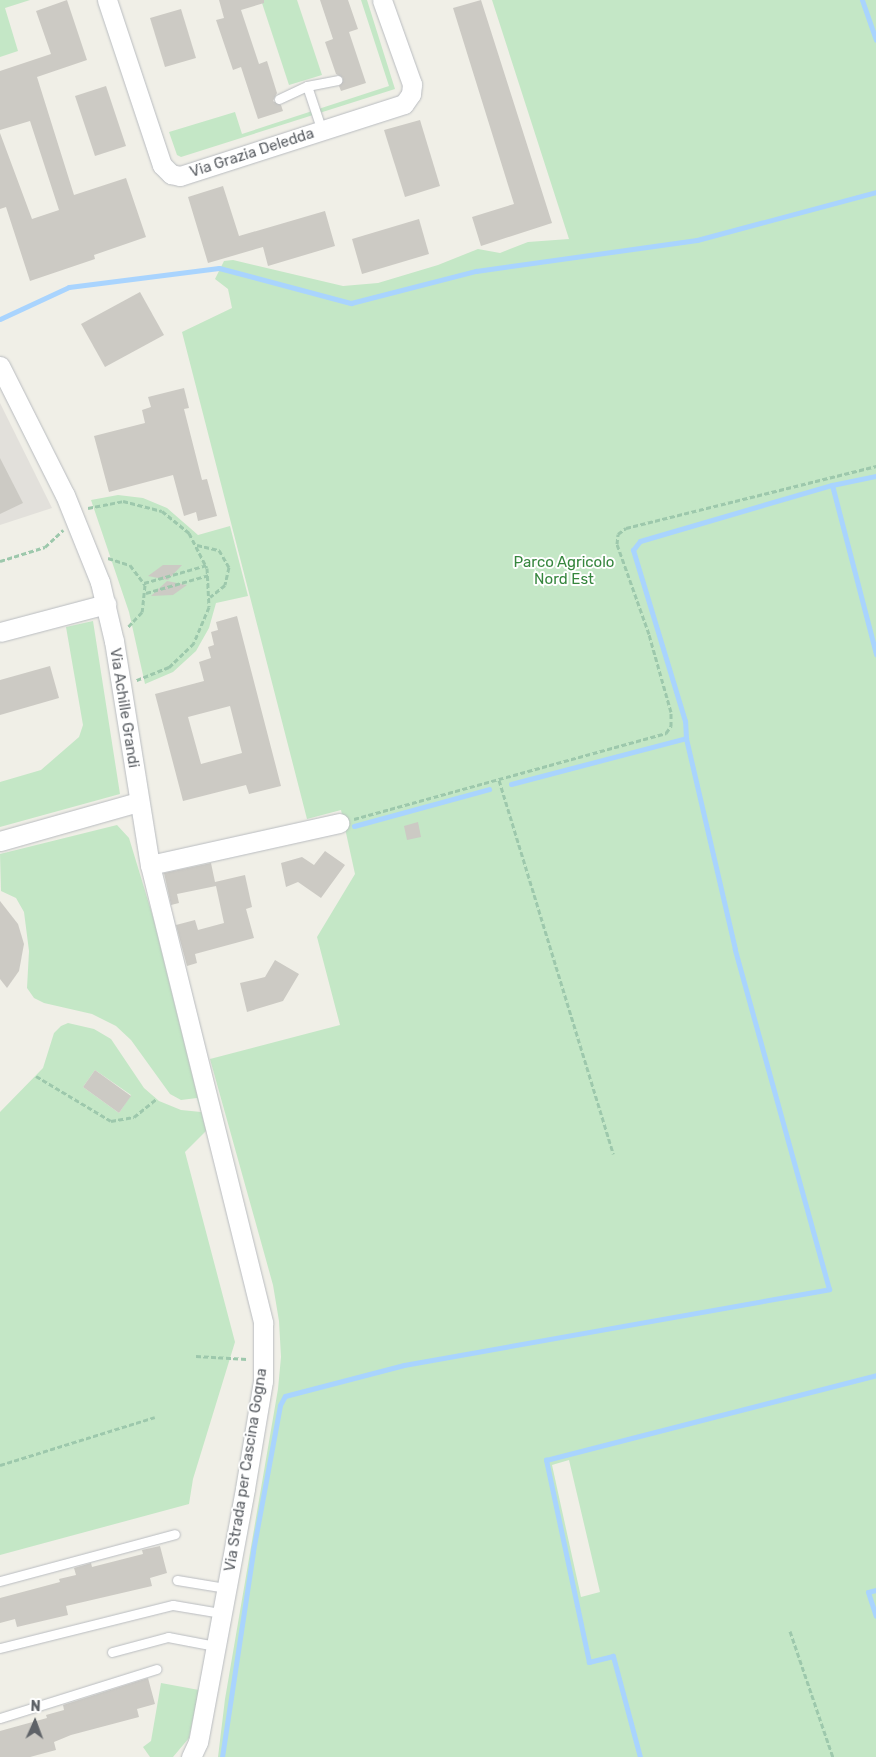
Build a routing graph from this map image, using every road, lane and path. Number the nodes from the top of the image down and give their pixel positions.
1 (107, 0) edge
2 (382, 0) edge
3 (338, 80) dead end
4 (307, 86) junction
5 (279, 99) dead end
6 (322, 131) junction
7 (0, 366) edge
8 (876, 466) edge
9 (85, 509) dead end
10 (68, 536) dead end
11 (197, 545) junction
12 (105, 558) dead end
13 (0, 561) edge
14 (206, 565) junction
15 (209, 575) junction
16 (144, 583) junction
17 (146, 593) junction
18 (210, 597) junction
19 (106, 604) junction
20 (125, 630) dead end
21 (0, 632) edge
22 (132, 681) dead end
23 (499, 780) junction
24 (138, 802) junction
25 (339, 823) joint
26 (0, 840) edge
27 (150, 866) junction
28 (198, 1066) joint
29 (36, 1076) dead end
30 (156, 1099) dead end
31 (613, 1154) dead end
32 (196, 1356) dead end
33 (264, 1360) junction
34 (155, 1417) dead end
35 (0, 1464) edge
36 (175, 1534) dead end
37 (177, 1580) dead end
38 (0, 1581) edge
39 (226, 1588) junction
40 (221, 1614) junction
41 (790, 1631) dead end
42 (215, 1646) junction
43 (0, 1648) edge
44 (112, 1652) dead end
45 (156, 1669) dead end
46 (0, 1718) edge
47 (191, 1757) edge
48 (833, 1757) edge

1 - 6 street, Via Grazia Deledda
2 - 6 street, Via Grazia Deledda
3 - 4 lane
4 - 5 lane
4 - 6 lane
7 - 19 street, Via Achille Grandi
8 - 23 path
9 - 11 path
10 - 13 path
11 - 14 path
11 - 18 path
12 - 16 path
14 - 15 path
14 - 16 path
15 - 17 path
15 - 18 path
16 - 17 path
17 - 20 path
18 - 22 path
19 - 21 street
19 - 24 street, Via Achille Grandi
23 - 25 path
23 - 31 path
24 - 26 street
24 - 27 street, Via Achille Grandi
25 - 27 street
27 - 28 street, Via Achille Grandi
28 - 33 street, Via Strada per Cascina Gogna
29 - 30 path
32 - 33 path
33 - 39 street, Via Strada per Cascina Gogna
34 - 35 path
36 - 38 lane
37 - 39 lane
39 - 40 street, Via Strada per Cascina Gogna
40 - 42 street, Via Strada per Cascina Gogna
40 - 43 lane
41 - 48 path
42 - 44 lane
42 - 47 street, Via Strada per Cascina Gogna
45 - 46 lane

